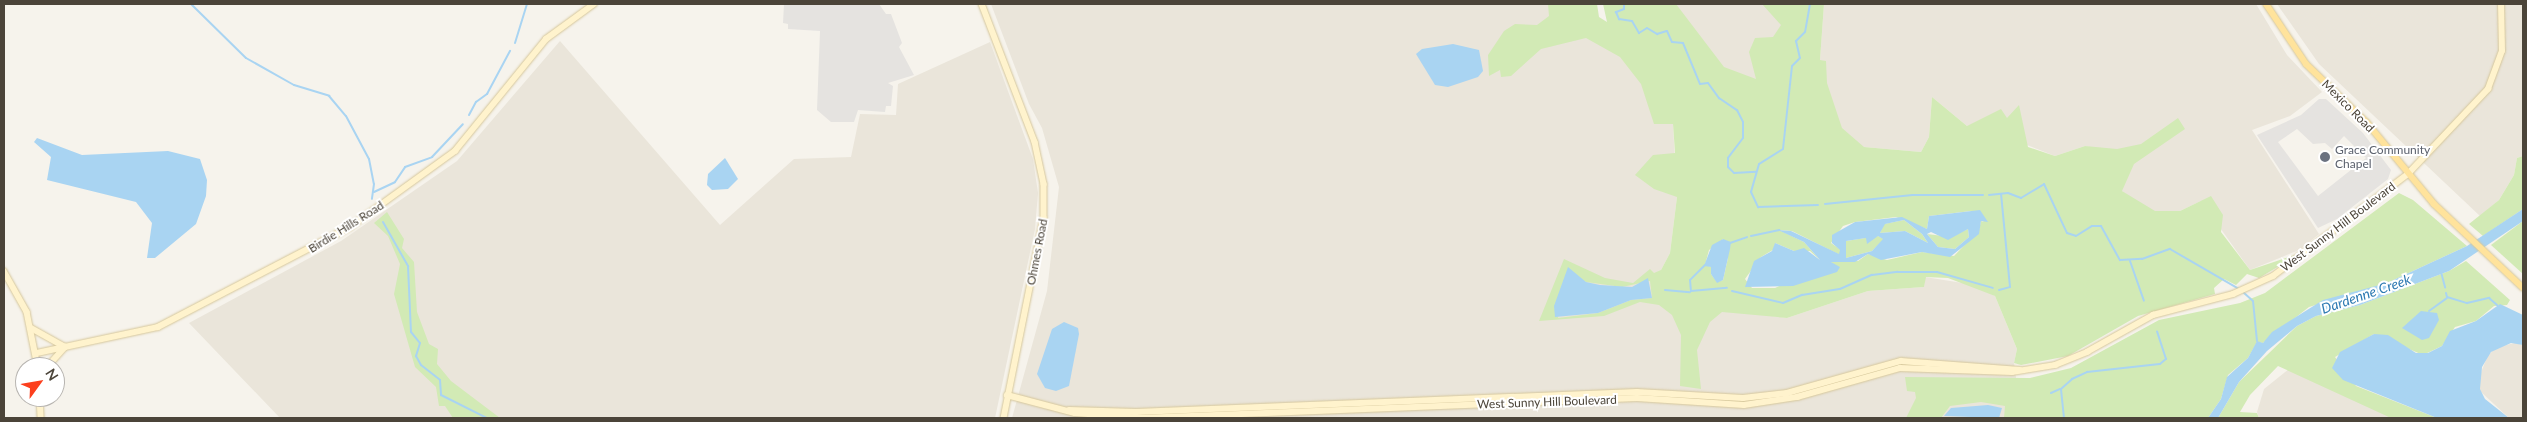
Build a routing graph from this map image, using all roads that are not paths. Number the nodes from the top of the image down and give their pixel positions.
1 (594, 4) edge
2 (982, 4) edge
3 (2266, 4) edge
4 (2501, 4) edge
5 (2408, 174) junction
6 (4, 271) edge
7 (2523, 288) edge
8 (31, 328) junction
9 (65, 347) junction
10 (37, 353) junction
11 (37, 357) edge
12 (56, 357) edge
13 (1007, 395) junction
14 (1004, 418) edge

1 - 9 street, Birdie Hills Road
2 - 13 street, Ohmes Road
3 - 5 main road, Mexico Road
4 - 5 street, West Sunny Hill Boulevard
5 - 7 main road, Mexico Road
5 - 13 street, West Sunny Hill Boulevard
6 - 8 street
8 - 9 street
8 - 10 street
9 - 10 street, Birdie Hills Road
9 - 12 street
10 - 11 street
13 - 14 street, Ohmes Road

